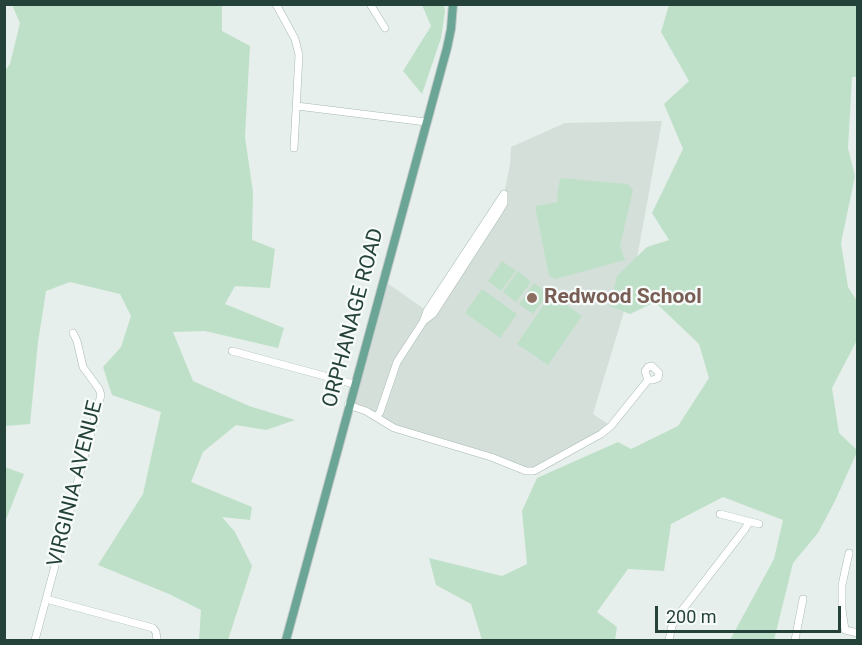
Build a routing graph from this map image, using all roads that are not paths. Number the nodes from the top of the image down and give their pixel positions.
1 (276, 4) edge
2 (370, 4) edge
3 (453, 4) edge
4 (385, 28) dead end
5 (297, 106) junction
6 (426, 122) junction
7 (294, 148) dead end
8 (423, 322) junction
9 (73, 333) dead end
10 (232, 351) dead end
11 (648, 380) dead end
12 (354, 384) junction
13 (348, 405) junction
14 (376, 417) junction
15 (720, 514) dead end
16 (749, 522) junction
17 (759, 524) dead end
18 (849, 553) dead end
19 (46, 599) junction
20 (802, 599) dead end
21 (858, 633) edge
22 (35, 640) edge
23 (157, 640) edge
24 (286, 640) edge
25 (669, 640) edge
26 (795, 640) edge

1 - 5 street
2 - 4 street
3 - 6 main road, ORPHANAGE ROAD
5 - 6 street
5 - 7 street
6 - 12 main road, ORPHANAGE ROAD
8 - 8 street
8 - 14 street
9 - 19 street, VIRGINIA AVENUE
10 - 12 street
11 - 14 street
12 - 13 main road, ORPHANAGE ROAD
13 - 14 street
13 - 24 main road, ORPHANAGE ROAD
15 - 16 street
16 - 17 street
16 - 25 street
18 - 21 street
19 - 22 street, VIRGINIA AVENUE
19 - 23 street
20 - 26 street

